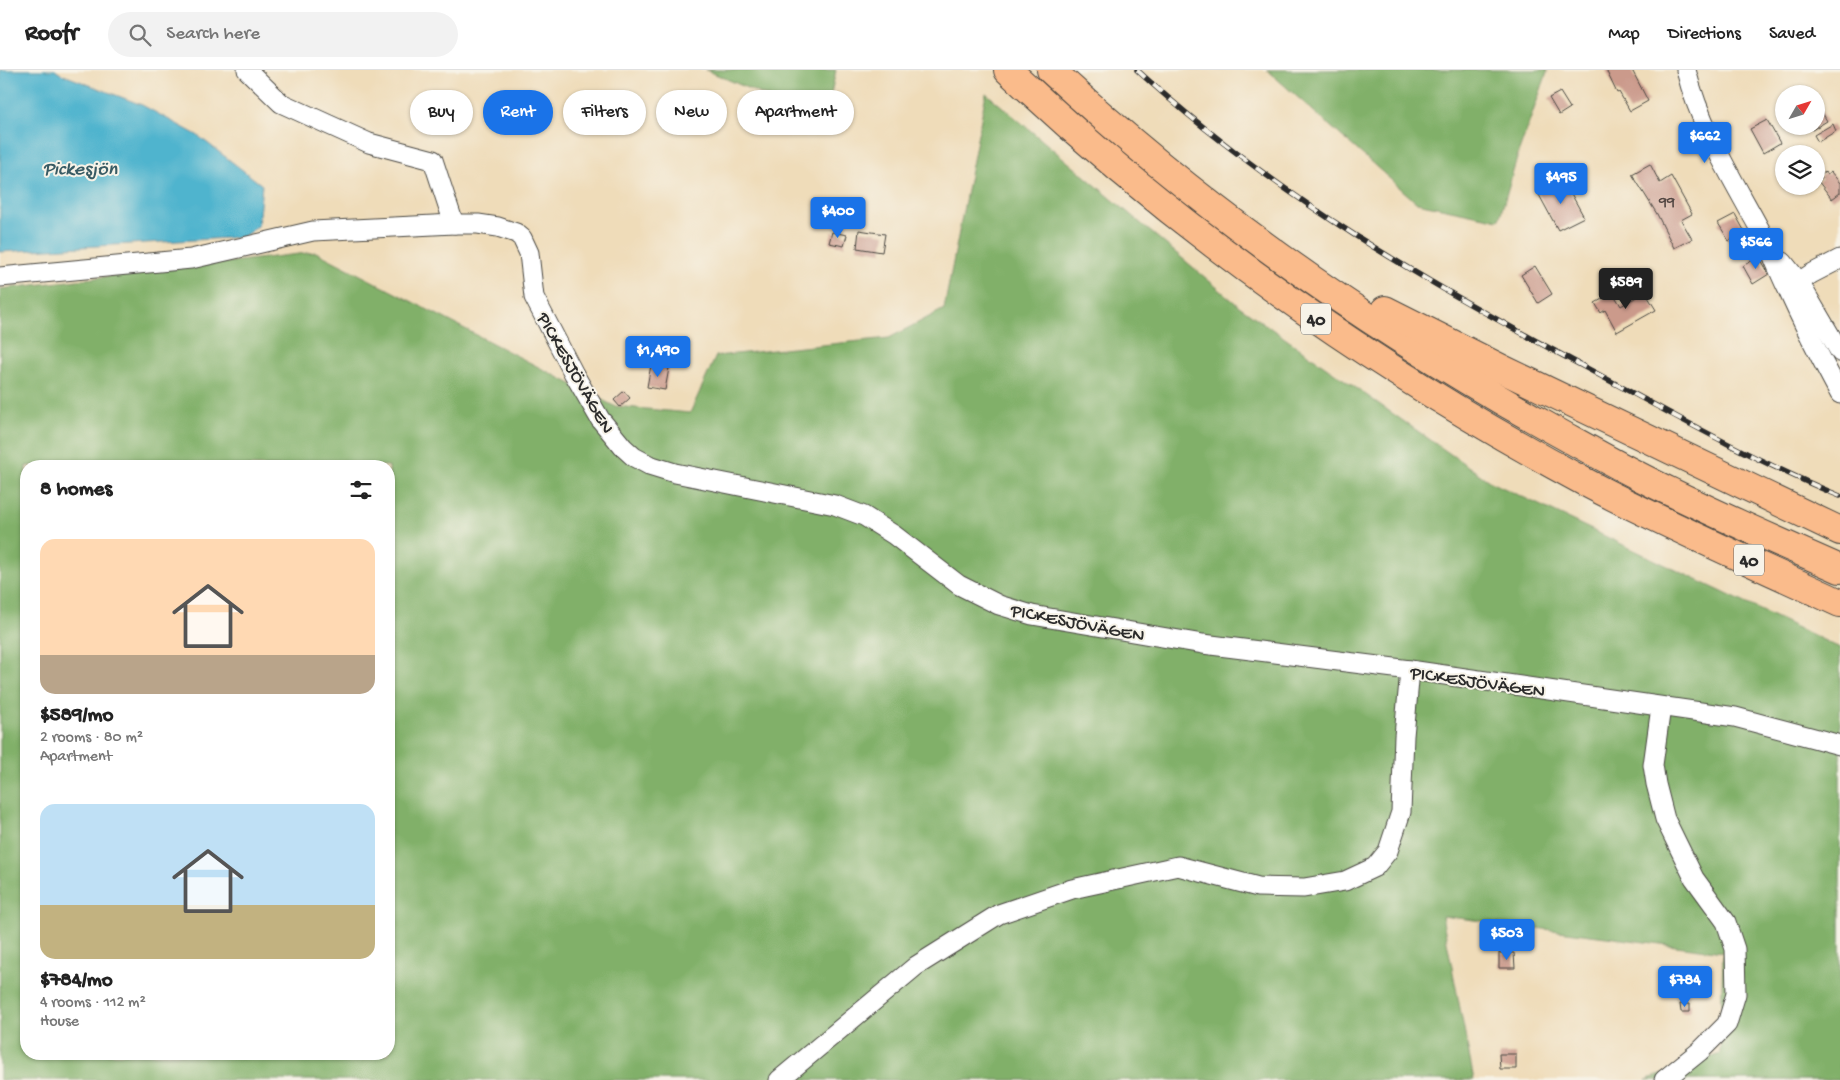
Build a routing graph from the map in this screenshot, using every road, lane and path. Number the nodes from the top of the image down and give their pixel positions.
1 (247, 70) edge
2 (1008, 70) edge
3 (1051, 70) edge
4 (1686, 70) edge
5 (1201, 197) junction
6 (454, 224) junction
7 (1766, 242) junction
8 (1840, 259) edge
9 (0, 276) edge
10 (1799, 282) junction
11 (1840, 352) edge
12 (1840, 394) edge
13 (1840, 531) edge
14 (1840, 570) edge
15 (1840, 603) edge
16 (1410, 670) junction
17 (1661, 707) junction
18 (1840, 745) edge
19 (779, 1080) edge
20 (1664, 1080) edge

1 - 6 street
2 - 15 highway, 40
3 - 5 highway, 40
4 - 7 street
5 - 13 highway
5 - 14 highway, 40
6 - 9 street, PICKESJÖVÄGEN
6 - 16 street, PICKESJÖVÄGEN
7 - 10 street
7 - 12 street
8 - 10 street
10 - 11 street
16 - 17 street, PICKESJÖVÄGEN
16 - 19 street
17 - 18 street, PICKESJÖVÄGEN
17 - 20 street

